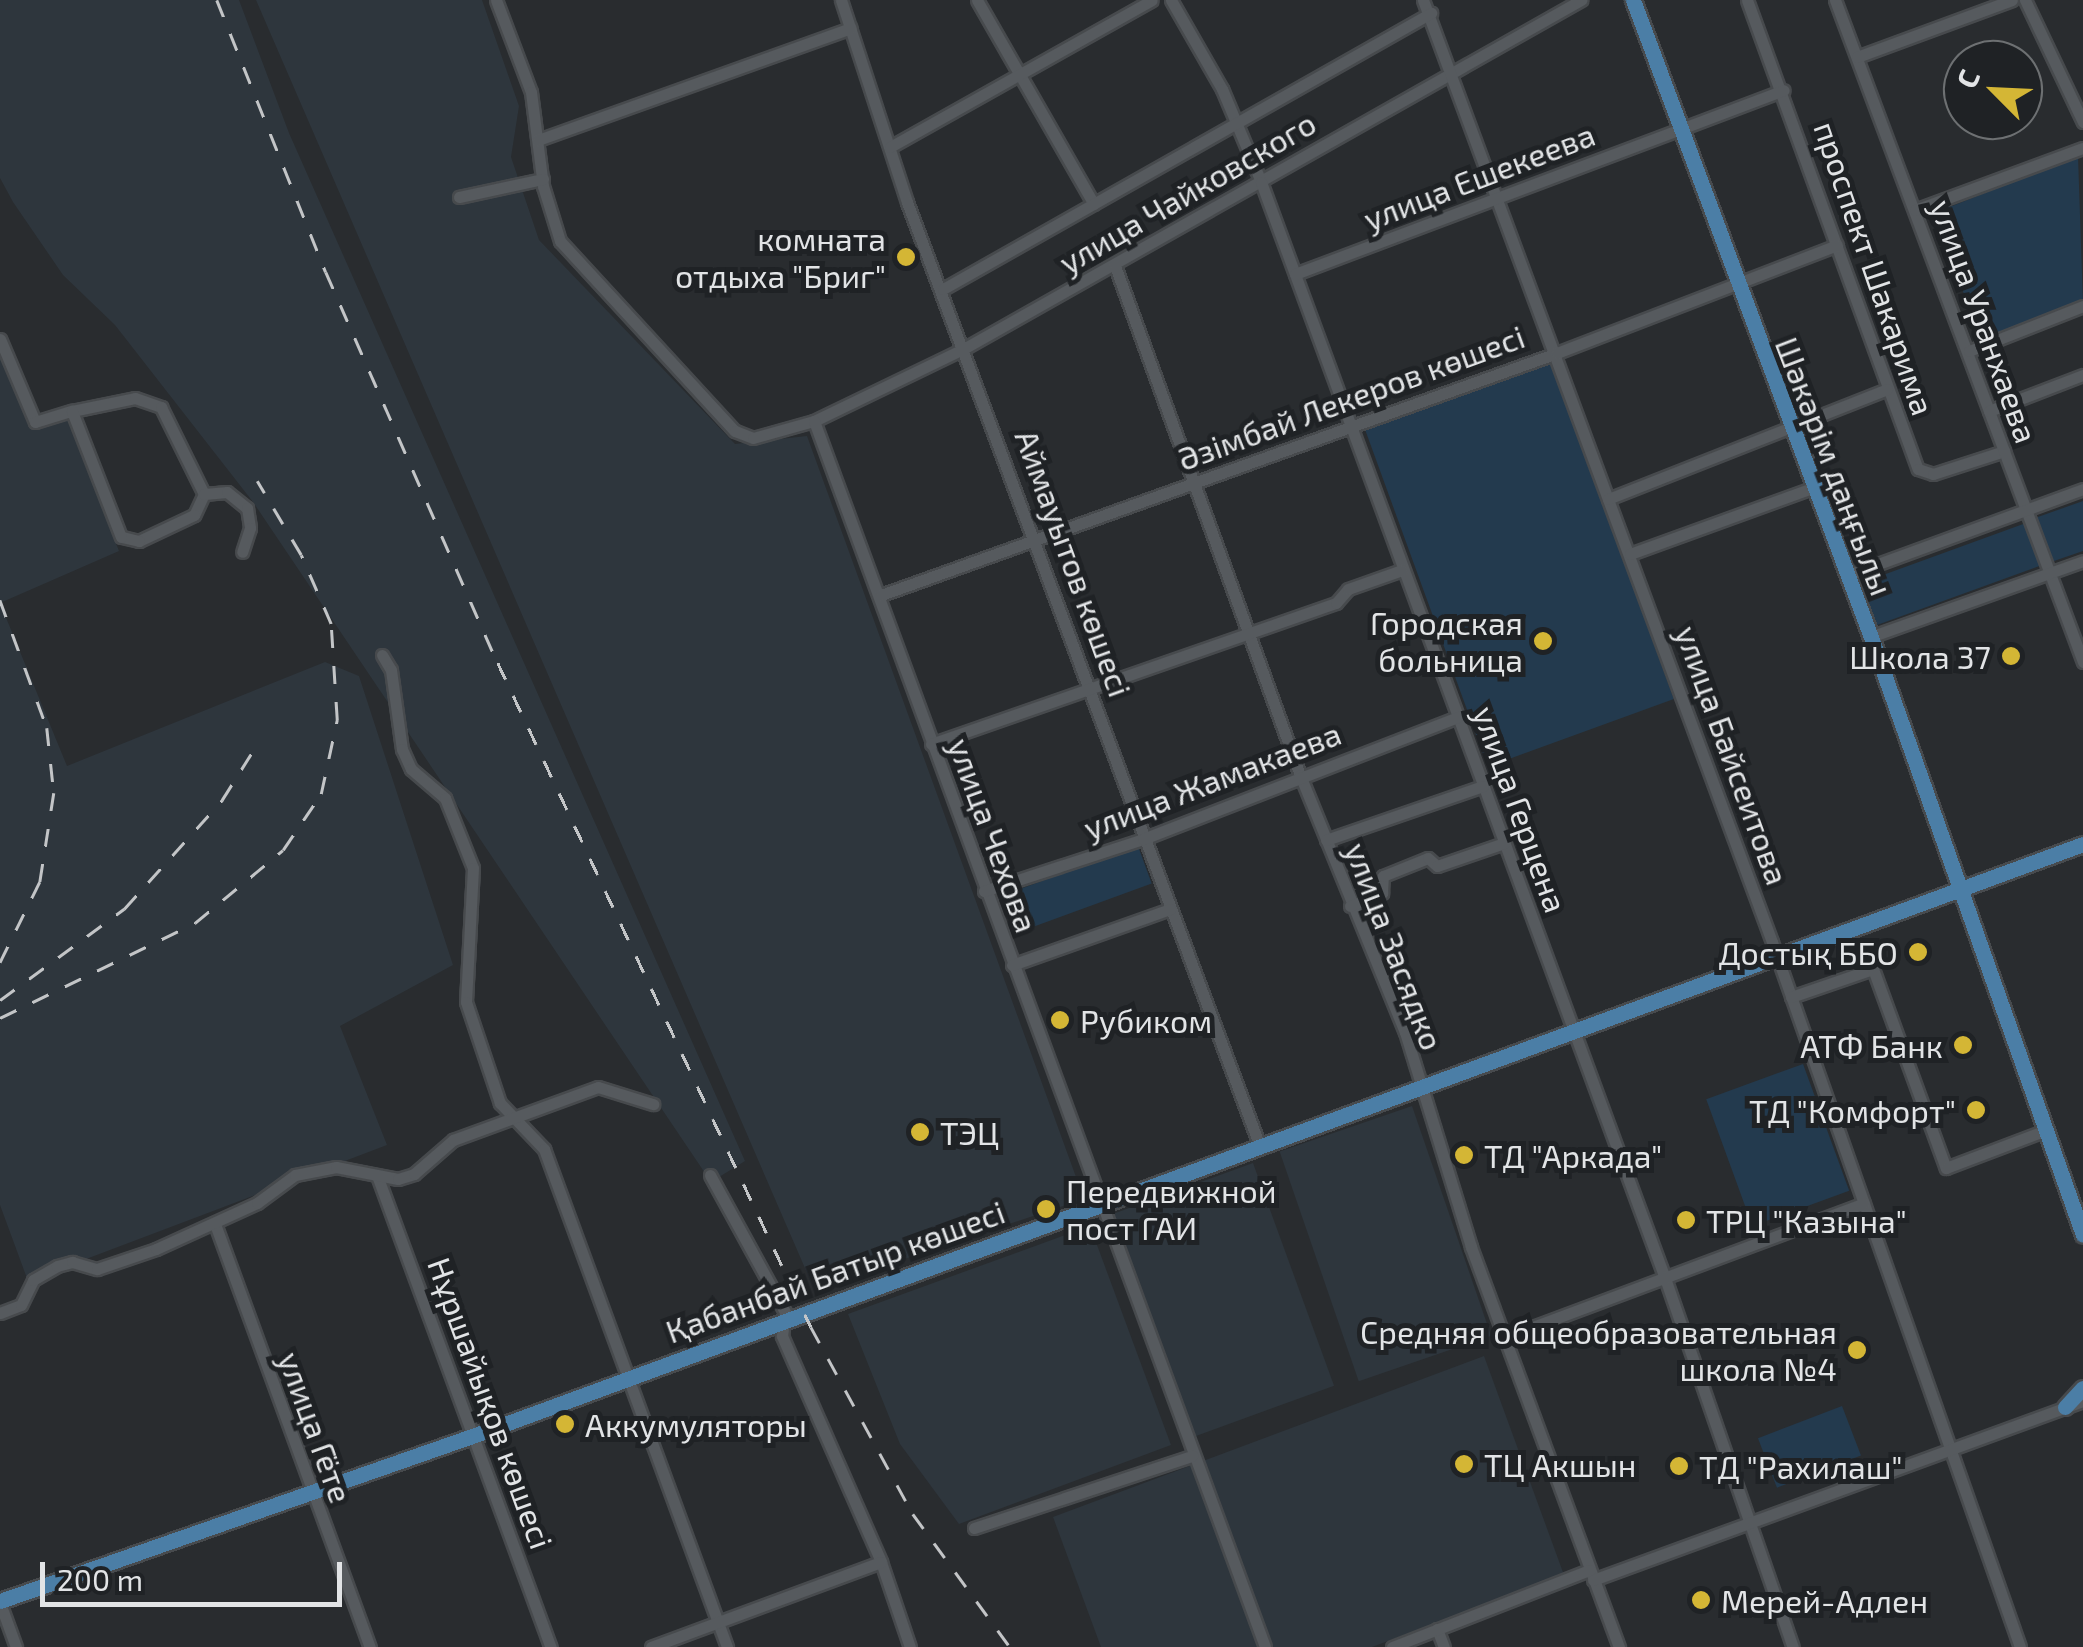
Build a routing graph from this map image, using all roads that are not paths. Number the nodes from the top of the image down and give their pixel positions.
1 (496, 0) edge
2 (841, 0) edge
3 (977, 0) edge
4 (1152, 0) edge
5 (1171, 0) edge
6 (1423, 0) edge
7 (1581, 0) edge
8 (1633, 0) edge
9 (1747, 0) edge
10 (1835, 0) edge
11 (2012, 0) edge
12 (2025, 0) edge
13 (1430, 13) junction
14 (851, 28) junction
15 (1856, 58) junction
16 (1454, 72) junction
17 (1020, 74) junction
18 (1784, 90) junction
19 (2083, 122) edge
20 (1236, 123) junction
21 (1681, 128) junction
22 (538, 140) junction
23 (890, 147) junction
24 (2083, 148) edge
25 (543, 179) junction
26 (1261, 182) junction
27 (459, 198) dead end
28 (1501, 199) junction
29 (1094, 204) junction
30 (1915, 210) junction
31 (1836, 244) junction
32 (1115, 266) junction
33 (1296, 274) junction
34 (1736, 280) junction
35 (943, 288) junction
36 (2083, 306) edge
37 (0, 339) edge
38 (965, 348) junction
39 (1968, 351) junction
40 (1557, 353) junction
41 (2083, 375) edge
42 (1887, 388) junction
43 (72, 411) junction
44 (1989, 412) junction
45 (814, 421) junction
46 (1791, 427) junction
47 (1352, 428) junction
48 (2004, 450) junction
49 (1194, 483) junction
50 (1814, 487) junction
51 (2083, 489) edge
52 (204, 494) junction
53 (1608, 499) junction
54 (2026, 510) junction
55 (1037, 538) junction
56 (242, 552) dead end
57 (1630, 554) junction
58 (2083, 561) edge
59 (1402, 570) junction
60 (2050, 573) junction
61 (1848, 575) junction
62 (881, 595) junction
63 (1248, 634) junction
64 (1870, 636) junction
65 (382, 655) dead end
66 (2083, 662) edge
67 (1092, 689) junction
68 (1458, 717) junction
69 (930, 744) junction
70 (1300, 775) junction
71 (1483, 786) junction
72 (1143, 839) junction
73 (1326, 840) junction
74 (1504, 843) junction
75 (2083, 844) edge
76 (1958, 890) junction
77 (984, 891) junction
78 (1350, 906) junction
79 (1170, 909) junction
80 (1777, 955) junction
81 (1012, 965) junction
82 (1792, 997) junction
83 (1571, 1030) junction
84 (1417, 1087) junction
85 (652, 1104) dead end
86 (513, 1118) junction
87 (2046, 1130) junction
88 (1259, 1144) junction
89 (710, 1175) dead end
90 (378, 1178) junction
91 (1864, 1203) junction
92 (1097, 1204) junction
93 (215, 1224) junction
94 (2083, 1236) edge
95 (1666, 1280) junction
96 (0, 1313) edge
97 (784, 1319) junction
98 (1506, 1337) junction
99 (629, 1378) junction
100 (2083, 1388) edge
101 (2083, 1400) edge
102 (2065, 1407) junction
103 (475, 1435) junction
104 (1953, 1448) junction
105 (1192, 1456) junction
106 (310, 1492) junction
107 (1747, 1523) junction
108 (974, 1528) dead end
109 (881, 1562) junction
110 (1592, 1575) junction
111 (0, 1602) edge
112 (718, 1622) junction
113 (1438, 1629) junction
114 (16, 1647) edge
115 (370, 1647) edge
116 (551, 1647) edge
117 (651, 1647) edge
118 (727, 1647) edge
119 (910, 1647) edge
120 (1265, 1647) edge
121 (1392, 1647) edge
122 (1444, 1647) edge
123 (1619, 1647) edge
124 (1793, 1647) edge
125 (2020, 1647) edge

1 - 22 street
2 - 14 street, Аймауытов көшесі
3 - 17 street
4 - 17 street
5 - 20 street, улица Герцена
6 - 13 street, улица Байсеитова
7 - 16 street, улица Чайковского
8 - 21 main road, Шәкәрім даңғылы
9 - 18 street, проспект Шакарима
10 - 15 street, улица Уранхаева
11 - 15 street
12 - 19 street
13 - 16 street, улица Байсеитова
13 - 20 street
14 - 22 street
14 - 23 street, Аймауытов көшесі
15 - 30 street, улица Уранхаева
16 - 26 street, улица Чайковского
16 - 28 street, улица Байсеитова
17 - 23 street
17 - 29 street
18 - 21 street, улица Ешекеева
18 - 31 street, проспект Шакарима
20 - 26 street, улица Герцена
20 - 29 street
21 - 28 street, улица Ешекеева
21 - 34 main road, Шәкәрім даңғылы
22 - 25 street
23 - 35 street, Аймауытов көшесі
24 - 30 street
25 - 27 street
25 - 45 street
26 - 32 street, улица Чайковского
26 - 33 street, улица Герцена
28 - 33 street, улица Ешекеева
28 - 40 street, улица Байсеитова
29 - 35 street
30 - 39 street, улица Уранхаева
31 - 34 street, Әзімбай Лекеров көшесі
31 - 42 street, проспект Шакарима
32 - 38 street, улица Чайковского
32 - 49 street, улица Засядко
33 - 47 street, улица Герцена
34 - 40 street, Әзімбай Лекеров көшесі
34 - 46 main road, Шәкәрім даңғылы
35 - 38 street, Аймауытов көшесі
36 - 39 street
37 - 43 street
38 - 45 street, улица Чайковского
38 - 55 street, Аймауытов көшесі
39 - 44 street, улица Уранхаева
40 - 47 street, Әзімбай Лекеров көшесі
40 - 53 street, улица Байсеитова
41 - 44 street
42 - 46 street
42 - 48 street, проспект Шакарима
43 - 52 street
43 - 52 street
44 - 48 street, улица Уранхаева
45 - 62 street, улица Чехова
46 - 50 main road, Шәкәрім даңғылы
46 - 53 street
47 - 49 street, Әзімбай Лекеров көшесі
47 - 59 street, улица Герцена
48 - 54 street, улица Уранхаева
49 - 55 street, Әзімбай Лекеров көшесі
49 - 63 street, улица Засядко
50 - 57 street
50 - 61 main road, Шәкәрім даңғылы
51 - 54 street
52 - 56 street
53 - 57 street, улица Байсеитова
54 - 60 street, улица Уранхаева
54 - 61 street
55 - 62 street, Әзімбай Лекеров көшесі
55 - 67 street, Аймауытов көшесі
57 - 80 street, улица Байсеитова
58 - 60 street
59 - 63 street
59 - 68 street, улица Герцена
60 - 64 street
60 - 66 street, улица Уранхаева
61 - 64 main road, Шәкәрім даңғылы
62 - 69 street, улица Чехова
63 - 67 street
63 - 70 street, улица Засядко
64 - 76 main road, Шәкәрім даңғылы
65 - 86 street
67 - 69 street
67 - 72 street, Аймауытов көшесі
68 - 70 street, улица Жамакаева
68 - 71 street, улица Герцена
69 - 77 street, улица Чехова
70 - 72 street, улица Жамакаева
70 - 73 street, улица Засядко
71 - 73 street
71 - 74 street, улица Герцена
72 - 77 street, улица Жамакаева
72 - 79 street, Аймауытов көшесі
73 - 78 street, улица Засядко
74 - 78 street
74 - 83 street, улица Герцена
75 - 76 main road, Қабанбай Батыр көшесі
76 - 80 main road, Қабанбай Батыр көшесі
76 - 87 main road, Шәкәрім даңғылы
77 - 81 street, улица Чехова
78 - 84 street, улица Засядко
79 - 81 street
79 - 88 street, Аймауытов көшесі
80 - 82 street, улица Байсеитова
80 - 83 main road, Қабанбай Батыр көшесі
81 - 92 street, улица Чехова
82 - 87 street
82 - 91 street, улица Байсеитова
83 - 84 main road, Қабанбай Батыр көшесі
83 - 95 street, улица Герцена
84 - 88 main road, Қабанбай Батыр көшесі
84 - 98 street, улица Засядко
85 - 86 street
86 - 90 street
86 - 99 street
87 - 94 main road, Шәкәрім даңғылы
88 - 92 main road, Қабанбай Батыр көшесі
89 - 97 street
90 - 93 street
90 - 103 street, Нұршайықов көшесі
91 - 95 street
91 - 104 street, улица Байсеитова
92 - 97 main road, Қабанбай Батыр көшесі
92 - 105 street, улица Чехова
93 - 96 street
93 - 106 street, улица Гёте
95 - 98 street
95 - 107 street, улица Герцена
97 - 99 main road, Қабанбай Батыр көшесі
97 - 109 street
98 - 110 street, улица Засядко
99 - 103 main road, Қабанбай Батыр көшесі
99 - 112 street
100 - 102 main road
101 - 102 street
102 - 104 street
103 - 106 main road, Қабанбай Батыр көшесі
103 - 116 street, Нұршайықов көшесі
104 - 107 street
104 - 125 street, улица Байсеитова
105 - 108 street
105 - 120 street, улица Чехова
106 - 111 main road, Қабанбай Батыр көшесі
106 - 115 street, улица Гёте
107 - 110 street
107 - 124 street, улица Герцена
109 - 112 street
109 - 119 street
110 - 113 street
110 - 123 street, улица Засядко
111 - 114 street
112 - 117 street
112 - 118 street
113 - 121 street
113 - 122 street

